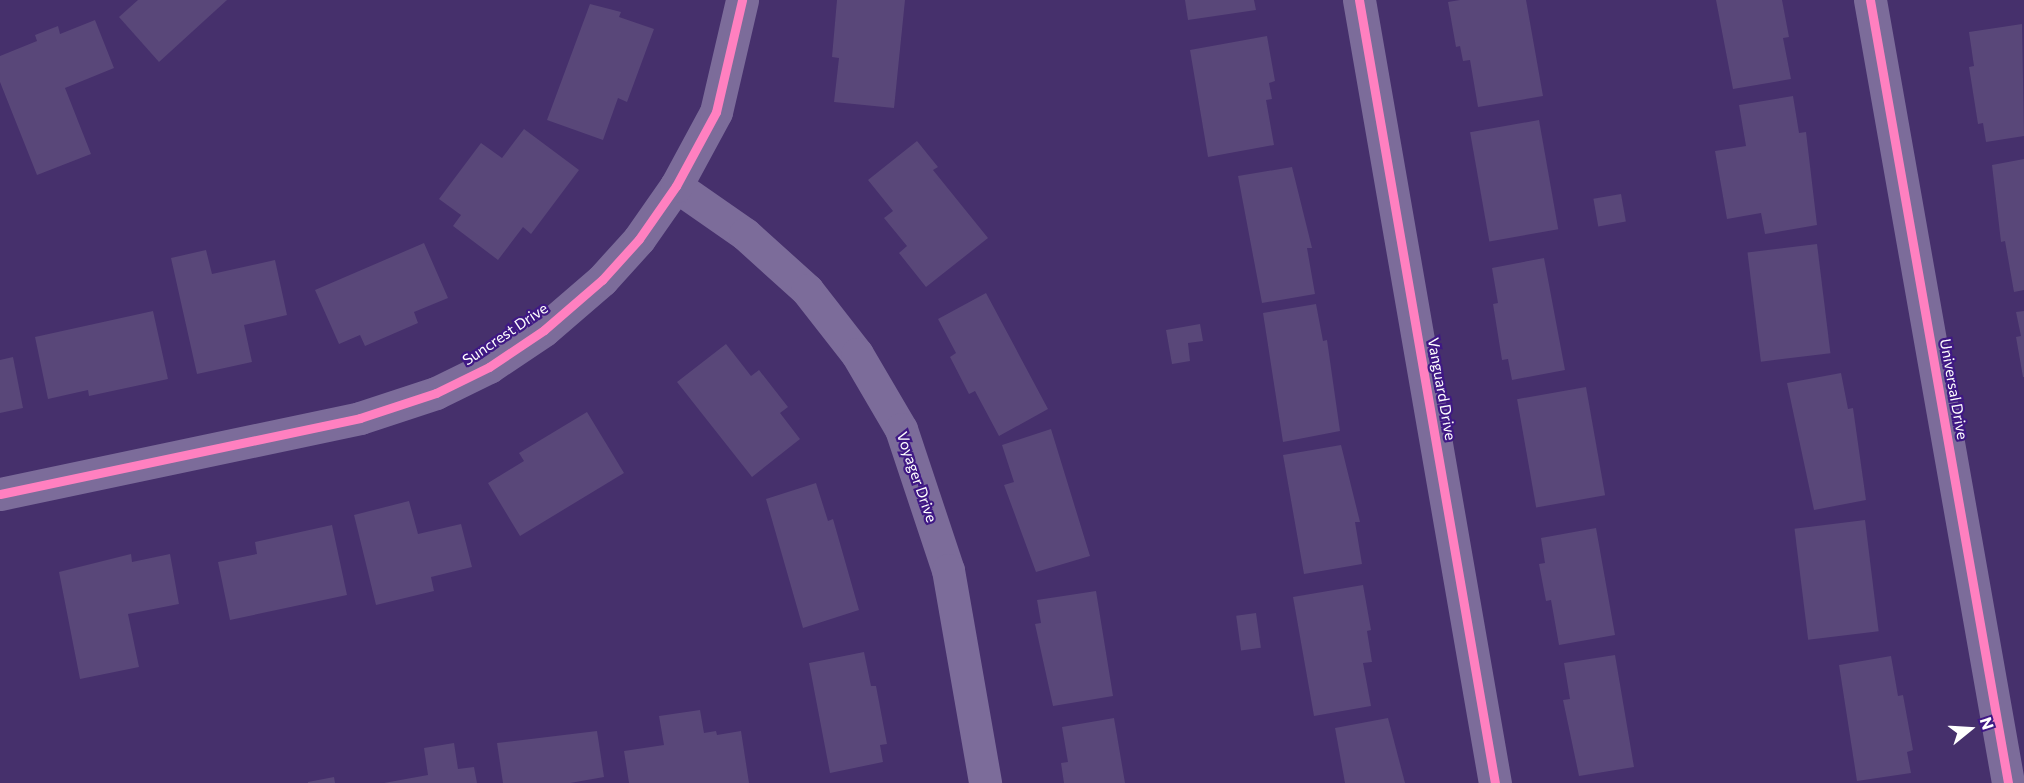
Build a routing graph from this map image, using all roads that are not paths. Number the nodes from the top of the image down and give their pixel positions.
1 (742, 0) edge
2 (1359, 0) edge
3 (1870, 0) edge
4 (676, 186) junction
5 (0, 494) edge
6 (985, 783) edge
7 (1495, 783) edge
8 (2008, 783) edge

1 - 4 street, Suncrest Drive
2 - 7 street, Vanguard Drive
3 - 8 street, Universal Drive
4 - 5 street, Suncrest Drive
4 - 6 street, Voyager Drive

